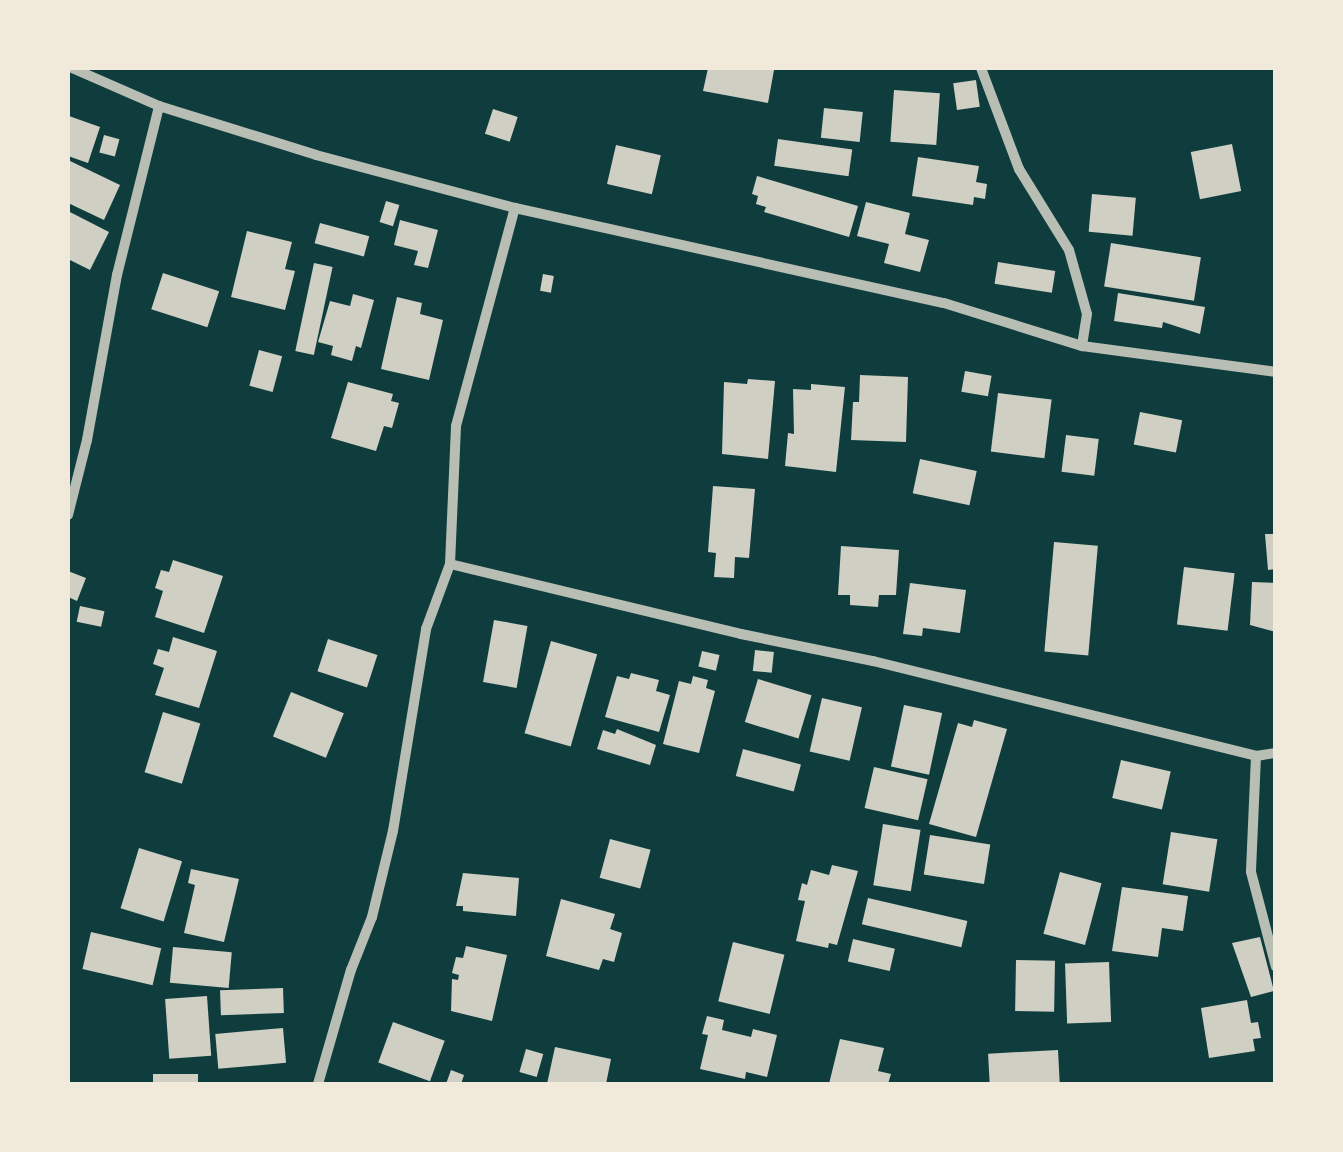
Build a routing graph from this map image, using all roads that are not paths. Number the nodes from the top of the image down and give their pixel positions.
1 (72, 68) edge
2 (982, 68) edge
3 (159, 106) junction
4 (515, 208) junction
5 (1082, 346) junction
6 (1276, 372) edge
7 (68, 515) edge
8 (450, 564) junction
9 (1276, 753) edge
10 (1256, 756) junction
11 (1276, 967) edge
12 (318, 1084) edge

1 - 3 street
2 - 5 street
3 - 4 street
3 - 7 street
4 - 5 street
4 - 8 street
5 - 6 street
8 - 10 street
8 - 12 street
9 - 10 street
10 - 11 street

